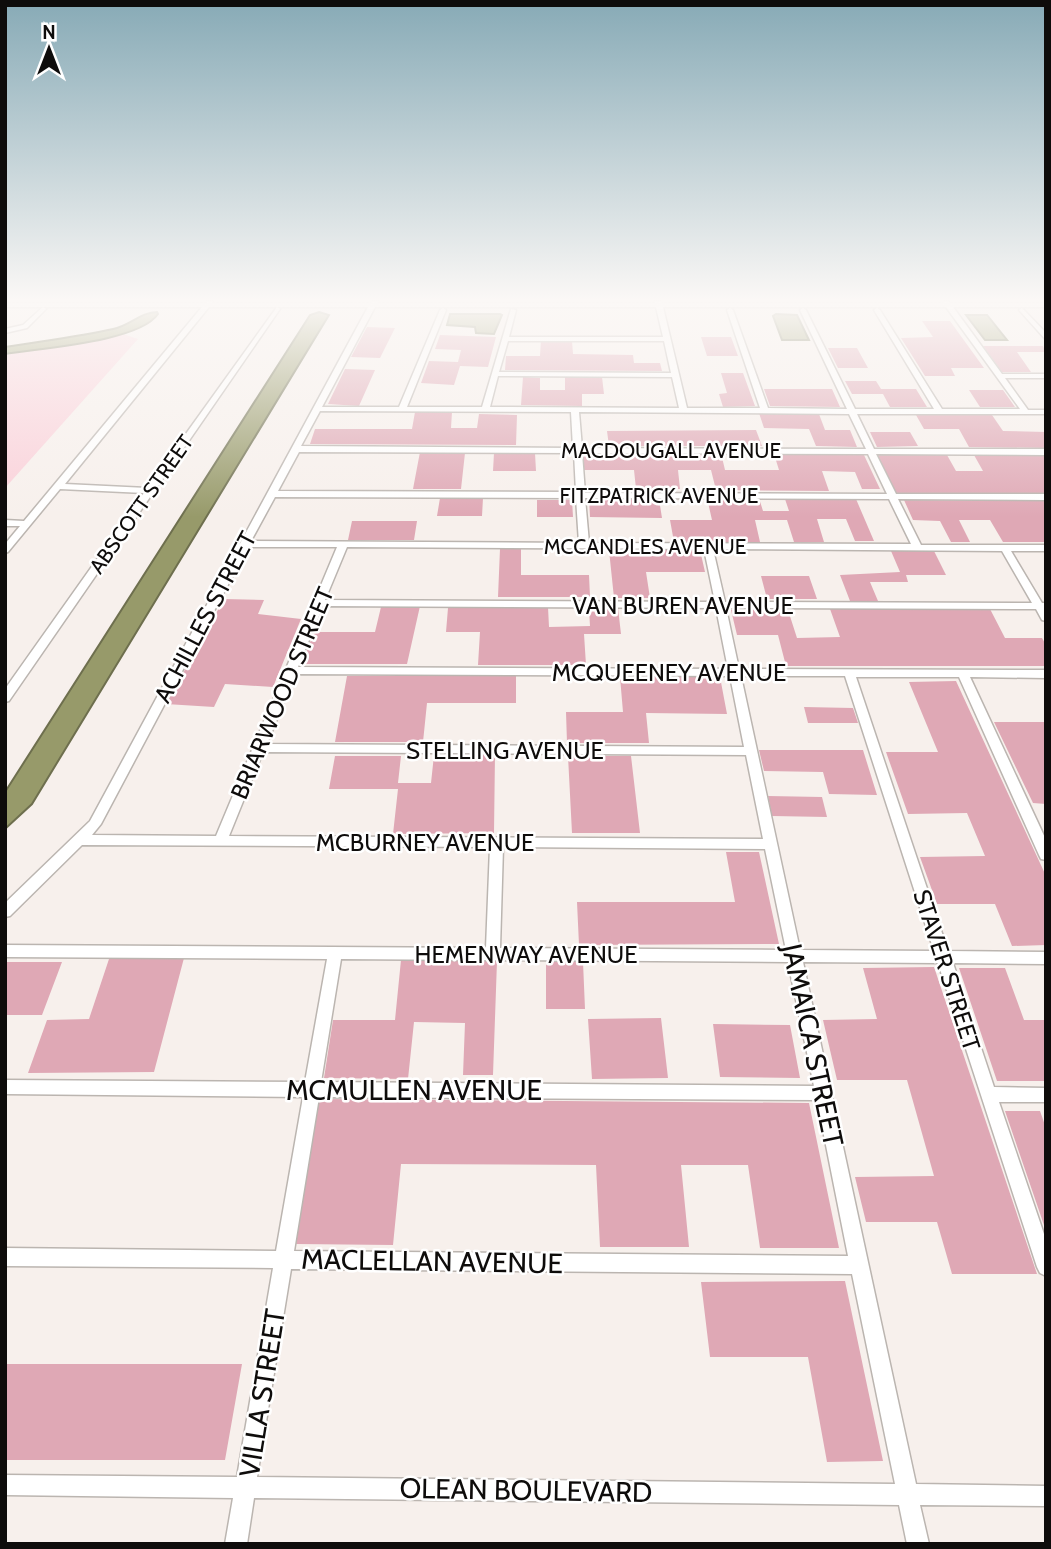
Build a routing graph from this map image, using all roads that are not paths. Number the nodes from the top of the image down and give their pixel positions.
1 (152, 373) edge
2 (232, 373) edge
3 (336, 373) edge
4 (417, 373) edge
5 (752, 373) edge
6 (834, 373) edge
7 (916, 373) edge
8 (998, 373) edge
9 (495, 374) joint
10 (675, 374) joint
11 (1000, 376) junction
12 (1046, 376) edge
13 (317, 409) junction
14 (402, 409) junction
15 (485, 410) junction
16 (575, 410) junction
17 (683, 410) junction
18 (765, 411) junction
19 (852, 411) junction
20 (939, 411) junction
21 (1026, 412) junction
22 (1046, 412) edge
23 (296, 449) junction
24 (578, 450) junction
25 (871, 451) junction
26 (1046, 452) edge
27 (59, 486) junction
28 (150, 491) junction
29 (272, 494) junction
30 (580, 495) junction
31 (892, 496) junction
32 (1046, 497) edge
33 (5, 523) edge
34 (27, 524) junction
35 (245, 544) junction
36 (343, 545) junction
37 (584, 546) junction
38 (708, 546) junction
39 (917, 547) junction
40 (1005, 548) junction
41 (1046, 548) edge
42 (5, 550) edge
43 (320, 603) junction
44 (721, 605) junction
45 (1042, 606) edge
46 (1046, 618) edge
47 (292, 670) junction
48 (735, 672) junction
49 (849, 673) junction
50 (963, 673) junction
51 (1046, 674) edge
52 (5, 675) edge
53 (21, 675) junction
54 (5, 698) edge
55 (259, 748) junction
56 (751, 751) junction
57 (79, 839) junction
58 (221, 840) junction
59 (497, 842) junction
60 (771, 844) junction
61 (1046, 855) edge
62 (5, 912) edge
63 (5, 951) edge
64 (335, 953) junction
65 (493, 954) junction
66 (794, 956) junction
67 (943, 957) junction
68 (1046, 958) edge
69 (5, 1087) edge
70 (312, 1089) junction
71 (823, 1093) junction
72 (989, 1094) junction
73 (1046, 1095) edge
74 (5, 1257) edge
75 (284, 1260) junction
76 (859, 1265) junction
77 (1046, 1266) edge
78 (5, 1485) edge
79 (246, 1488) junction
80 (908, 1494) junction
81 (1046, 1496) edge
82 (236, 1544) edge
83 (918, 1544) edge

1 - 27 street
2 - 28 street, ABSCOTT STREET
3 - 13 street, ACHILLES STREET
4 - 14 street
5 - 18 street
6 - 19 street
7 - 20 street
8 - 11 street
9 - 10 street
9 - 15 street
10 - 17 street
11 - 12 street
11 - 21 street
13 - 14 street
13 - 23 street, ACHILLES STREET
14 - 15 street
15 - 16 street
16 - 17 street
16 - 24 street
17 - 18 street
18 - 19 street
19 - 20 street
19 - 25 street
20 - 21 street
21 - 22 street
23 - 24 street, MACDOUGALL AVENUE
23 - 29 street, ACHILLES STREET
24 - 25 street, MACDOUGALL AVENUE
24 - 30 street
25 - 26 street, MACDOUGALL AVENUE
25 - 31 street
27 - 28 street
27 - 34 street
28 - 53 street, ABSCOTT STREET
29 - 30 street, FITZPATRICK AVENUE
29 - 35 street, ACHILLES STREET
30 - 31 street, FITZPATRICK AVENUE
30 - 37 street
31 - 32 street, FITZPATRICK AVENUE
31 - 39 street
33 - 34 street
34 - 42 street
35 - 36 street, MCCANDLES AVENUE
35 - 57 street, ACHILLES STREET
36 - 37 street, MCCANDLES AVENUE
36 - 43 street, BRIARWOOD STREET
37 - 38 street, MCCANDLES AVENUE
38 - 39 street, MCCANDLES AVENUE
38 - 44 street, JAMAICA STREET
39 - 40 street, MCCANDLES AVENUE
40 - 41 street, MCCANDLES AVENUE
40 - 45 street
43 - 44 street, VAN BUREN AVENUE
43 - 47 street, BRIARWOOD STREET
44 - 45 street, VAN BUREN AVENUE
44 - 48 street, JAMAICA STREET
45 - 46 street
47 - 48 street, MCQUEENEY AVENUE
47 - 55 street, BRIARWOOD STREET
48 - 49 street, MCQUEENEY AVENUE
48 - 56 street, JAMAICA STREET
49 - 50 street, MCQUEENEY AVENUE
49 - 67 street, STAVER STREET
50 - 51 street, MCQUEENEY AVENUE
50 - 61 street
52 - 53 street
53 - 54 street, ABSCOTT STREET
55 - 56 street, STELLING AVENUE
55 - 58 street, BRIARWOOD STREET
56 - 60 street, JAMAICA STREET
57 - 58 street, MCBURNEY AVENUE
57 - 62 street, ACHILLES STREET
58 - 59 street, MCBURNEY AVENUE
59 - 60 street, MCBURNEY AVENUE
59 - 65 street
60 - 66 street, JAMAICA STREET
63 - 64 street, HEMENWAY AVENUE
64 - 65 street, HEMENWAY AVENUE
64 - 70 street, VILLA STREET
65 - 66 street, HEMENWAY AVENUE
66 - 67 street, HEMENWAY AVENUE
66 - 71 street, JAMAICA STREET
67 - 68 street, HEMENWAY AVENUE
67 - 72 street, STAVER STREET
69 - 70 street, MCMULLEN AVENUE
70 - 71 street, MCMULLEN AVENUE
70 - 75 street, VILLA STREET
71 - 76 street, JAMAICA STREET
72 - 73 street
72 - 77 street, STAVER STREET
74 - 75 street, MACLELLAN AVENUE
75 - 76 street, MACLELLAN AVENUE
75 - 79 street, VILLA STREET
76 - 80 street, JAMAICA STREET
78 - 79 street, OLEAN BOULEVARD
79 - 80 street, OLEAN BOULEVARD
79 - 82 street, VILLA STREET
80 - 81 street, OLEAN BOULEVARD
80 - 83 street, JAMAICA STREET

